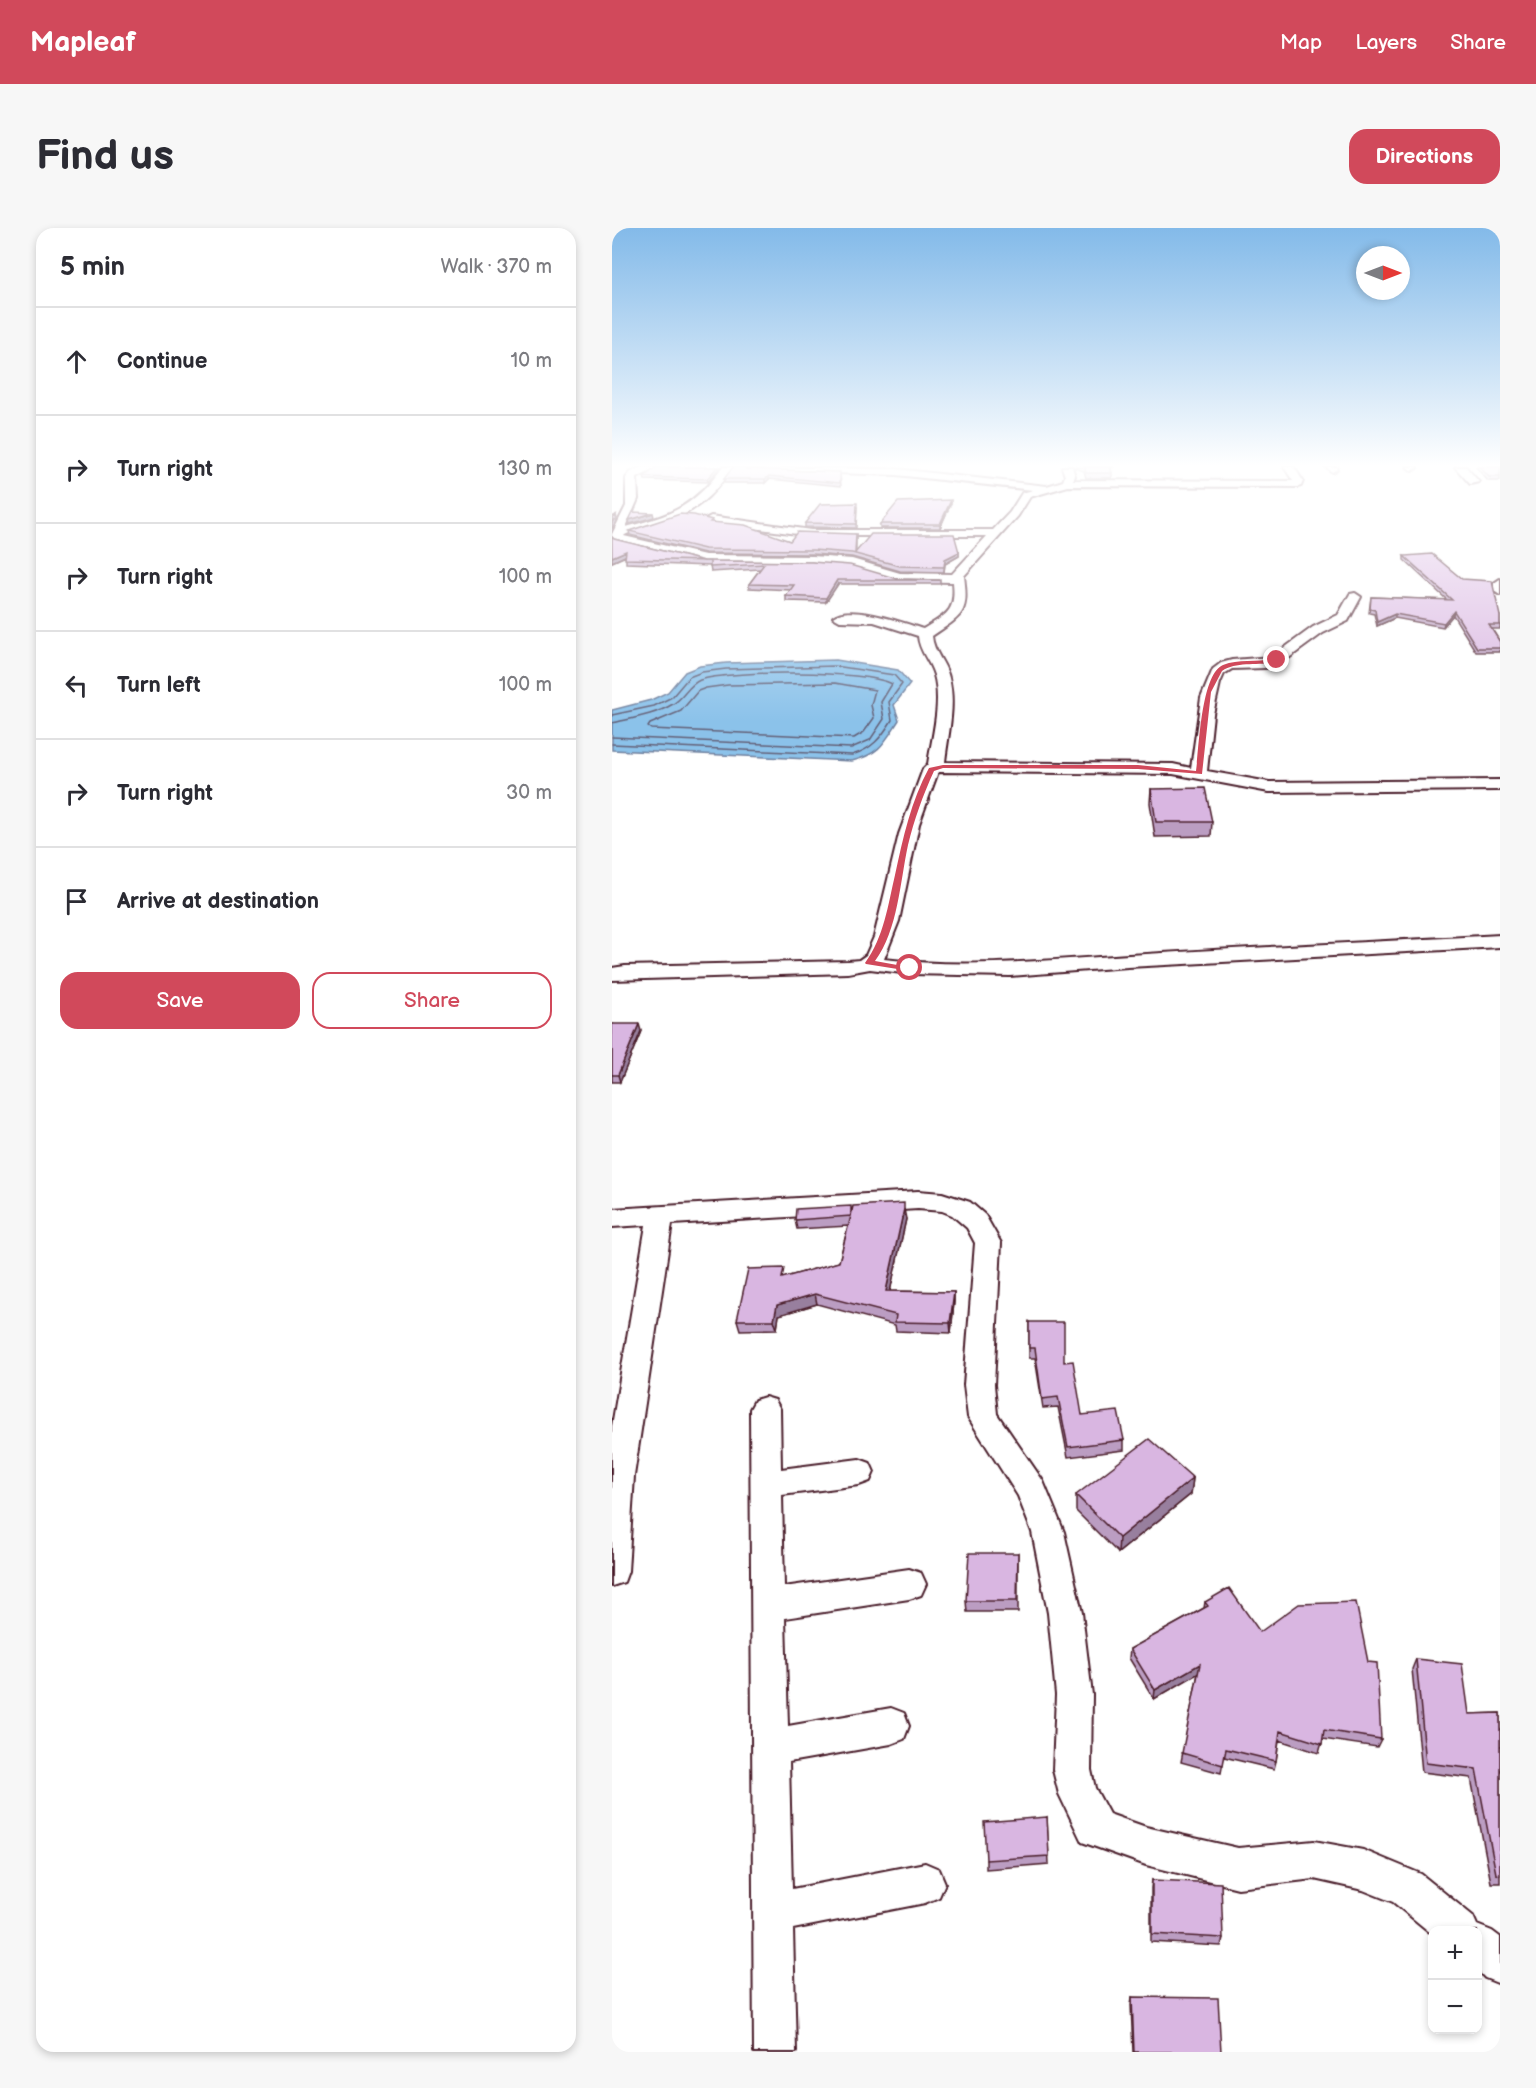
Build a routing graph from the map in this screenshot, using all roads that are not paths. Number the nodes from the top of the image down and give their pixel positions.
1 (676, 552) edge
2 (979, 552) edge
3 (957, 578) junction
4 (1500, 583) edge
5 (1500, 591) edge
6 (1355, 597) dead end
7 (840, 617) dead end
8 (925, 634) junction
9 (936, 767) junction
10 (1199, 773) junction
11 (1500, 785) edge
12 (1500, 941) edge
13 (869, 963) junction
14 (612, 974) edge
15 (660, 1216) junction
16 (612, 1218) edge
17 (765, 1409) dead end
18 (859, 1472) dead end
19 (766, 1484) junction
20 (612, 1571) edge
21 (909, 1584) dead end
22 (768, 1605) junction
23 (891, 1726) dead end
24 (770, 1747) junction
25 (925, 1883) dead end
26 (773, 1912) junction
27 (1455, 1926) edge
28 (1482, 1948) edge
29 (1500, 1963) edge
30 (775, 2052) edge

1 - 3 street
2 - 3 street
3 - 8 street
4 - 5 street
6 - 10 street
7 - 8 street
8 - 9 street
9 - 10 street
9 - 13 street
10 - 11 street
12 - 13 street
13 - 14 street
15 - 16 street
15 - 20 street
15 - 27 street
17 - 19 street
18 - 19 street
19 - 22 street
21 - 22 street
22 - 24 street
23 - 24 street
24 - 26 street
25 - 26 street
26 - 30 street
28 - 29 street

